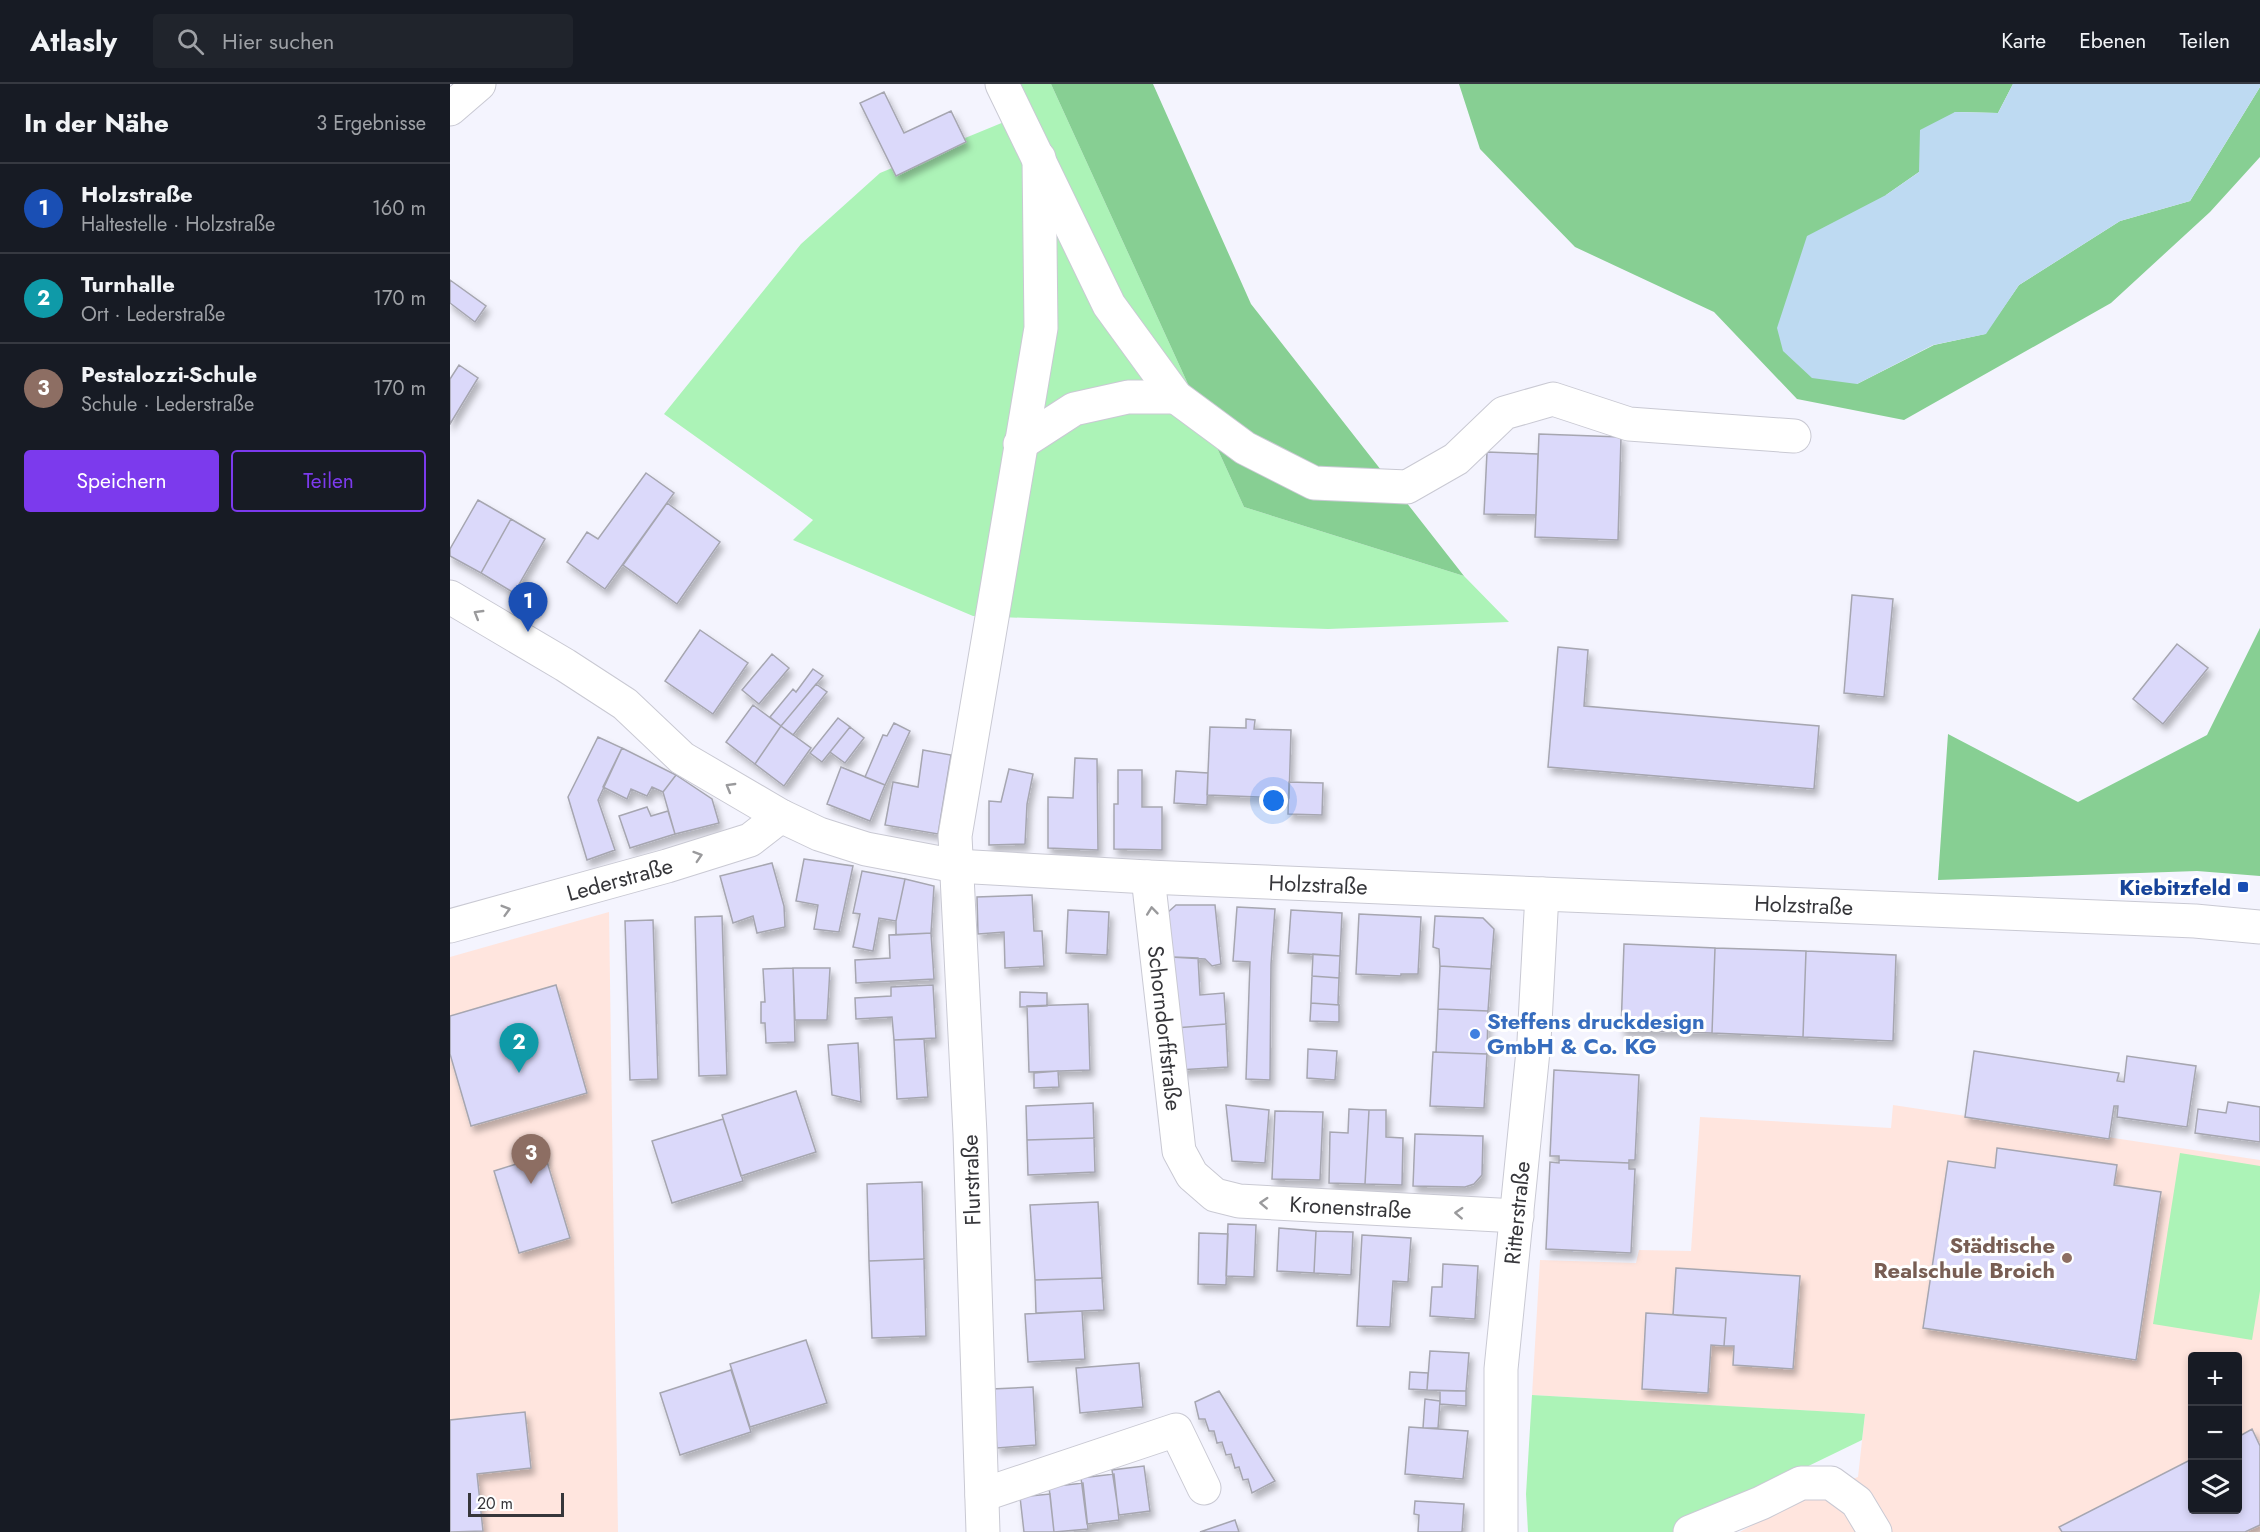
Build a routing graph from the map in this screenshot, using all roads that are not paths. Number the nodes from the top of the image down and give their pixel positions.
1 (479, 84) edge
2 (1002, 84) edge
3 (450, 109) edge
4 (1039, 158) junction
5 (1176, 397) junction
6 (1794, 436) dead end
7 (1020, 444) junction
8 (450, 597) edge
9 (781, 816) junction
10 (956, 866) junction
11 (1148, 877) junction
12 (1542, 894) junction
13 (450, 926) edge
14 (2260, 927) edge
15 (1192, 1174) joint
16 (1517, 1216) junction
17 (1204, 1488) dead end
18 (982, 1495) junction
19 (983, 1532) edge
20 (1501, 1532) edge
21 (1690, 1532) edge
22 (1875, 1532) edge

1 - 3 street
2 - 4 street
4 - 5 street
4 - 7 street, Flurstraße
5 - 6 street
5 - 7 street
7 - 10 street, Flurstraße
9 -> 8 street, Holzstraße
9 - 10 street, Holzstraße
13 -> 9 street, Lederstraße
10 - 11 street, Holzstraße
10 - 18 street, Flurstraße
11 - 12 street, Holzstraße
15 -> 11 street, Schorndorffstraße
12 - 14 street, Holzstraße
12 - 16 street, Ritterstraße
16 -> 15 street, Kronenstraße
16 - 20 street, Ritterstraße
17 - 18 street
18 - 19 street, Flurstraße
21 - 22 street

